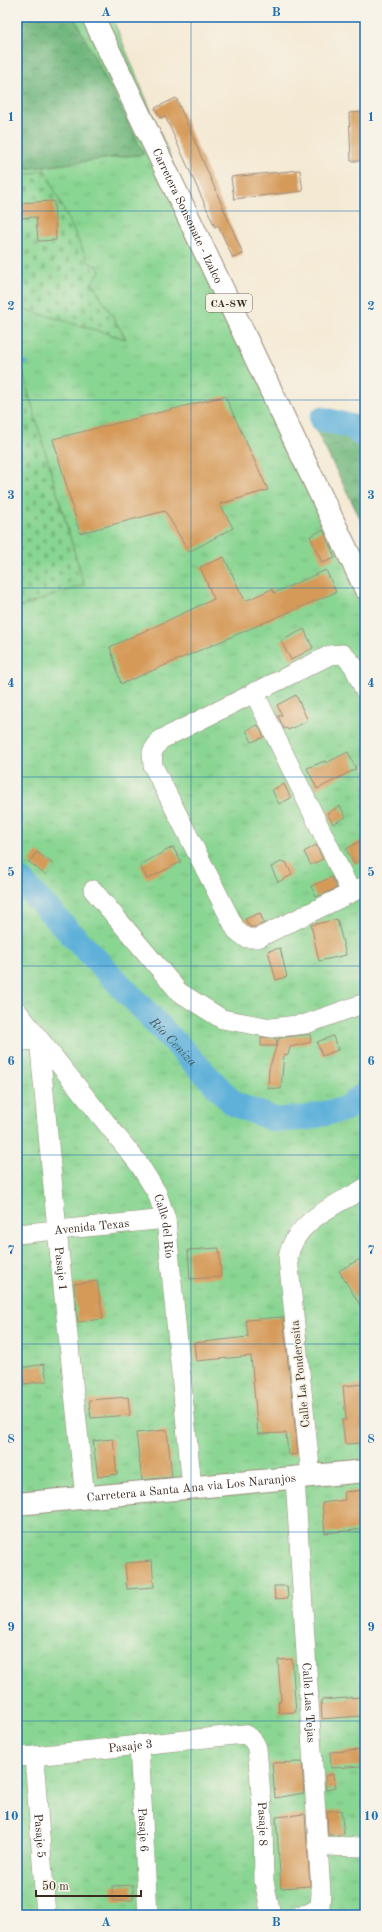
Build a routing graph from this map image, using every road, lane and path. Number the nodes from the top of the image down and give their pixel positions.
1 (93, 17) edge
2 (365, 588) edge
3 (365, 691) edge
4 (254, 692) junction
5 (358, 889) edge
6 (92, 890) dead end
7 (365, 1003) edge
8 (17, 1011) edge
9 (39, 1039) junction
10 (17, 1042) edge
11 (365, 1188) edge
12 (166, 1219) junction
13 (57, 1230) junction
14 (17, 1234) edge
15 (365, 1472) edge
16 (303, 1477) junction
17 (192, 1488) junction
18 (85, 1498) junction
19 (17, 1504) edge
20 (246, 1735) joint
21 (139, 1744) junction
22 (25, 1757) edge
23 (317, 1846) junction
24 (365, 1847) edge
25 (46, 1915) edge
26 (148, 1915) edge
27 (271, 1915) edge
28 (301, 1915) edge

1 - 2 main road, Carretera Sonsonate - Izalco / CA-8W
3 - 4 street
4 - 5 street
4 - 5 street
6 - 7 street
8 - 9 street, Calle del Río
9 - 10 street
9 - 12 street, Calle del Río
9 - 13 street, Pasaje 1
11 - 16 street, Calle La Ponderosita
12 - 13 street, Avenida Texas
12 - 17 street, Calle del Río
13 - 14 street, Avenida Texas
13 - 18 street, Pasaje 1
15 - 16 main road, Carretera a Santa Ana via Los Naranjos
16 - 17 main road, Carretera a Santa Ana via Los Naranjos
16 - 23 street, Calle Las Tejas
17 - 18 main road, Carretera a Santa Ana via Los Naranjos
18 - 19 main road, Carretera a Santa Ana via Los Naranjos
20 - 21 street, Pasaje 3
20 - 27 street, Pasaje 8
21 - 22 street, Pasaje 3
21 - 26 street, Pasaje 6
22 - 25 street, Pasaje 5
23 - 24 street
23 - 28 street, Calle Las Tejas

